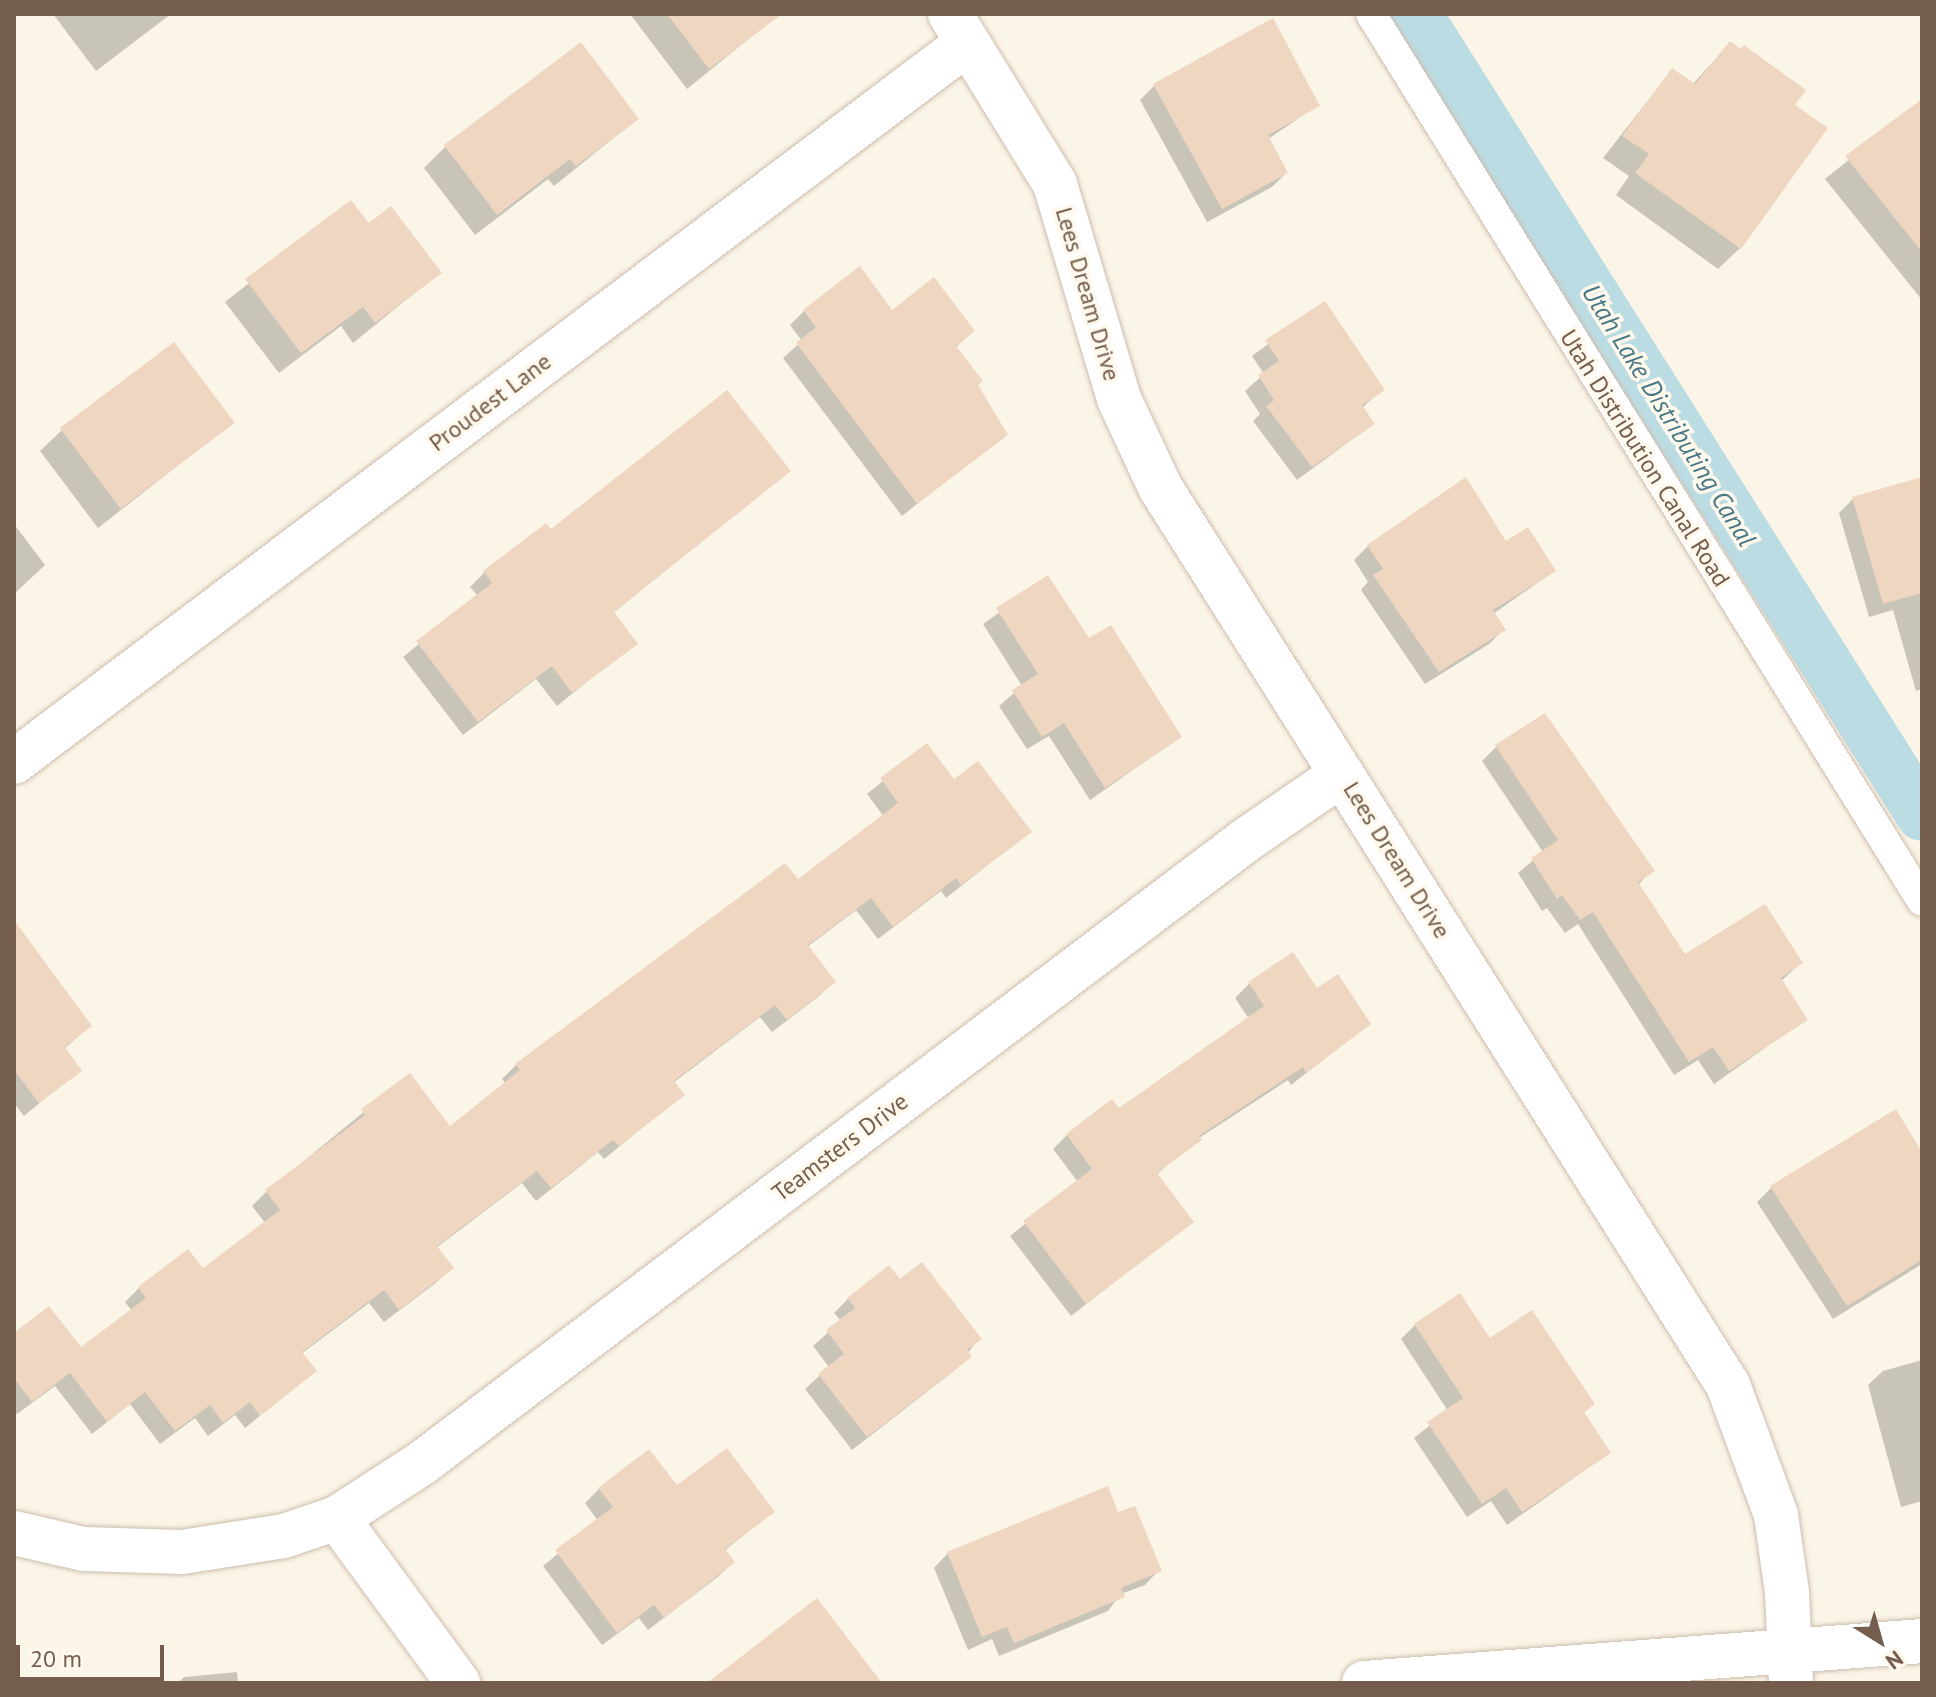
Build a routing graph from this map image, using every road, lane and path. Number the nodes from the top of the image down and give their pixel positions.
1 (1371, 14) edge
2 (958, 29) edge
3 (14, 762) edge
4 (1342, 774) junction
5 (1922, 901) edge
6 (337, 1518) junction
7 (14, 1533) edge
8 (1922, 1641) edge
9 (1790, 1667) edge
10 (458, 1683) edge
11 (1364, 1683) edge

1 - 5 lane, Utah Distribution Canal Road
2 - 3 street, Proudest Lane
2 - 4 street, Lees Dream Drive
4 - 6 street, Teamsters Drive
4 - 9 street, Lees Dream Drive
6 - 7 street, Teamsters Drive
6 - 10 street
8 - 9 street
9 - 11 street

